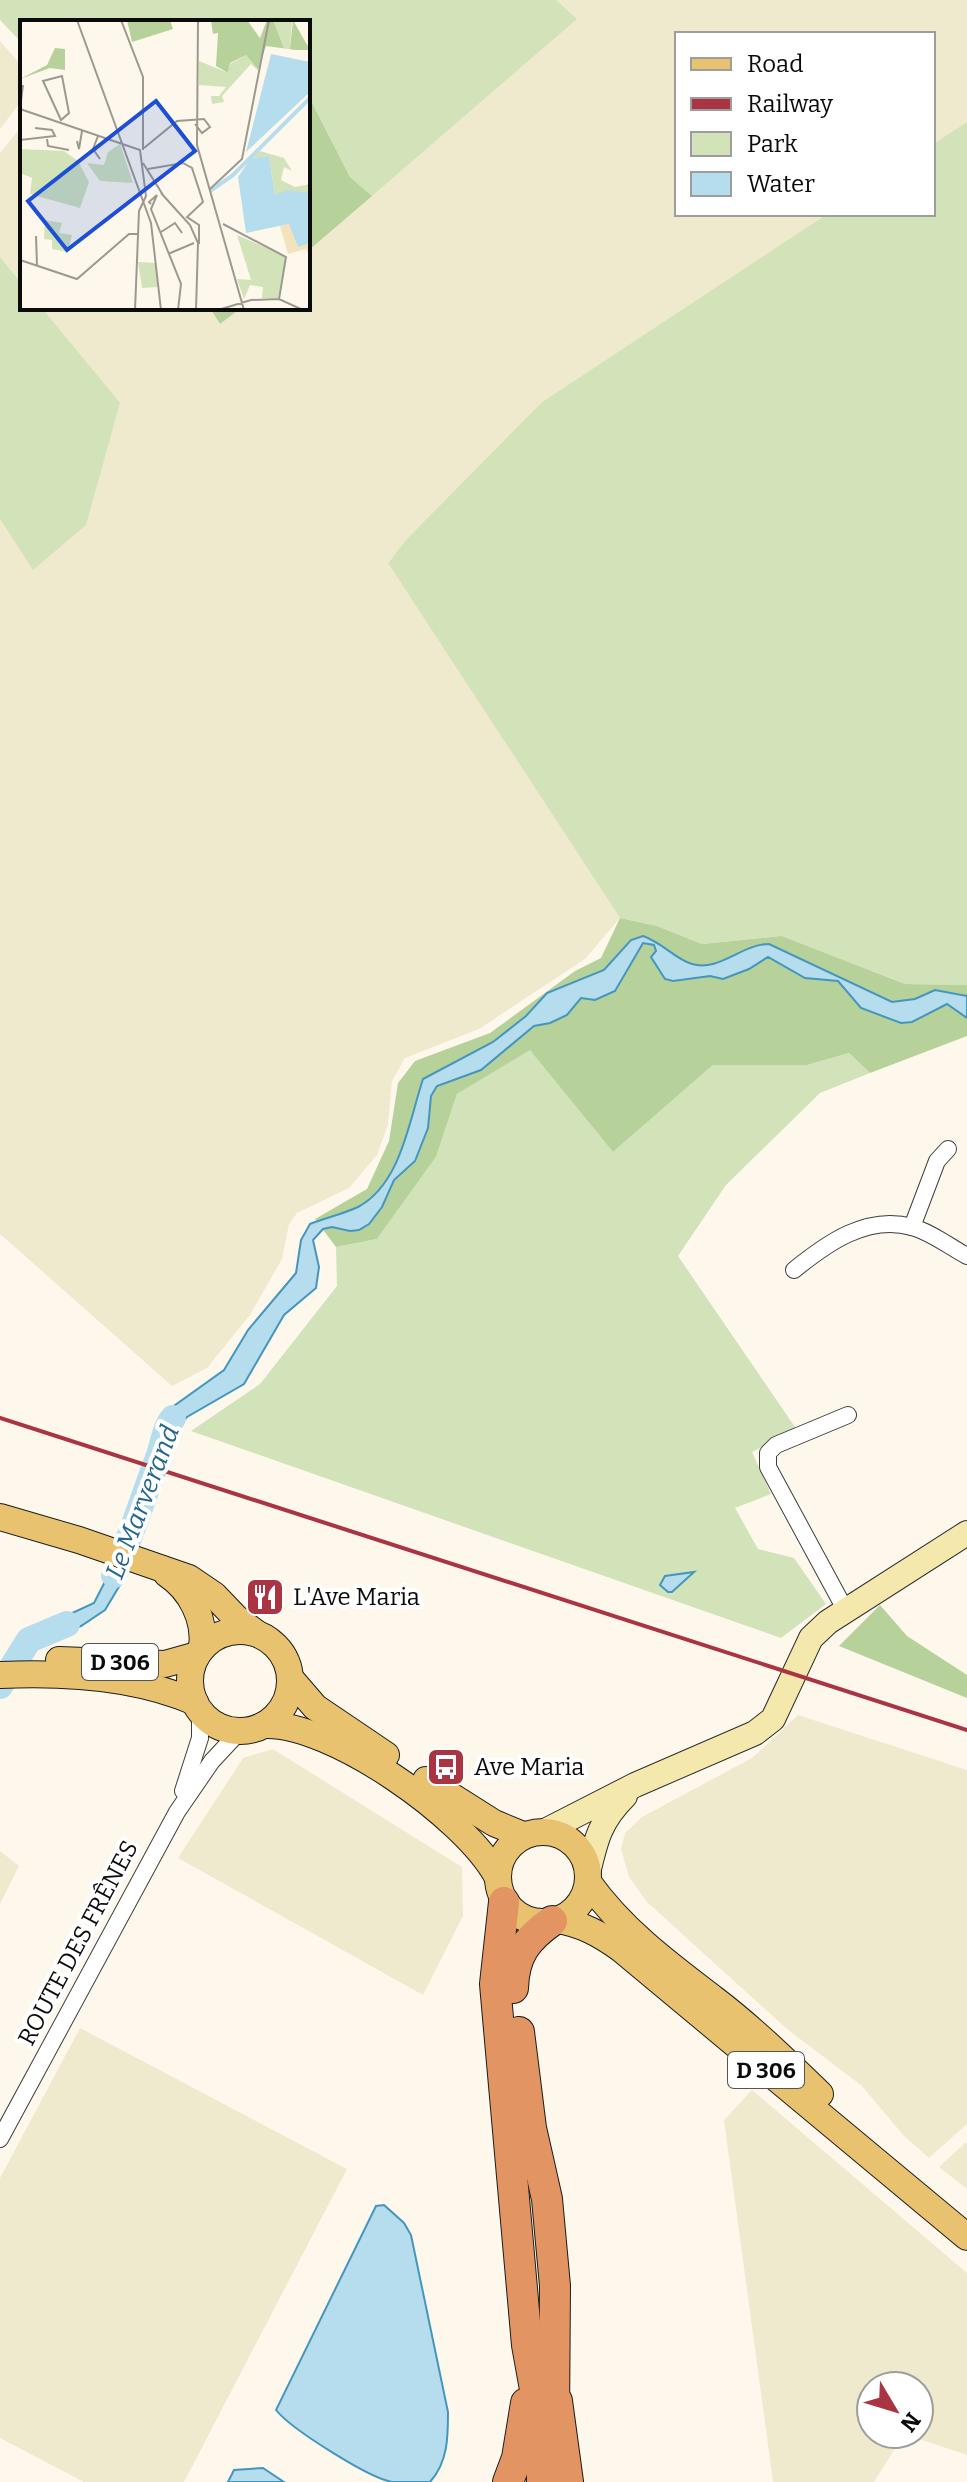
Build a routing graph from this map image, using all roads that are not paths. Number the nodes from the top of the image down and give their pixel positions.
1 (948, 1149) dead end
2 (912, 1227) junction
3 (967, 1256) edge
4 (794, 1270) dead end
5 (848, 1415) dead end
6 (0, 1517) edge
7 (967, 1533) edge
8 (151, 1564) junction
9 (846, 1611) junction
10 (256, 1633) junction
11 (199, 1652) junction
12 (0, 1665) edge
13 (34, 1667) junction
14 (0, 1675) edge
15 (290, 1678) junction
16 (197, 1707) junction
17 (252, 1728) junction
18 (635, 1785) junction
19 (177, 1812) junction
20 (534, 1833) junction
21 (588, 1877) junction
22 (501, 1889) junction
23 (554, 1921) junction
24 (0, 2139) edge
25 (967, 2217) edge
26 (967, 2237) edge
27 (527, 2345) junction
28 (556, 2391) junction
29 (508, 2482) edge
30 (542, 2482) edge
31 (551, 2482) edge
32 (568, 2482) edge

1 - 2 street
2 - 3 street
2 - 4 street
5 - 9 street
6 - 8 main road
7 - 9 main road
8 - 10 main road
8 - 11 main road
9 - 18 main road
10 - 11 main road
10 - 15 main road
11 - 13 main road, D 306
11 - 16 main road
12 - 13 main road, D 306
13 - 14 main road, D 306
13 - 16 main road, D 306
15 - 17 main road
15 - 20 main road
16 - 17 main road
16 - 19 street, ROUTE DES FRÊNES
17 - 19 street, ROUTE DES FRÊNES
17 - 22 main road
18 - 20 main road
18 - 21 main road
19 - 24 street, ROUTE DES FRÊNES
20 - 21 main road
20 - 22 main road
21 - 23 main road
21 - 25 main road, D 306
22 - 23 main road
22 - 27 highway
23 - 26 main road, D 306
23 - 28 highway
27 - 29 highway
27 - 30 highway
28 - 31 highway
28 - 32 highway

